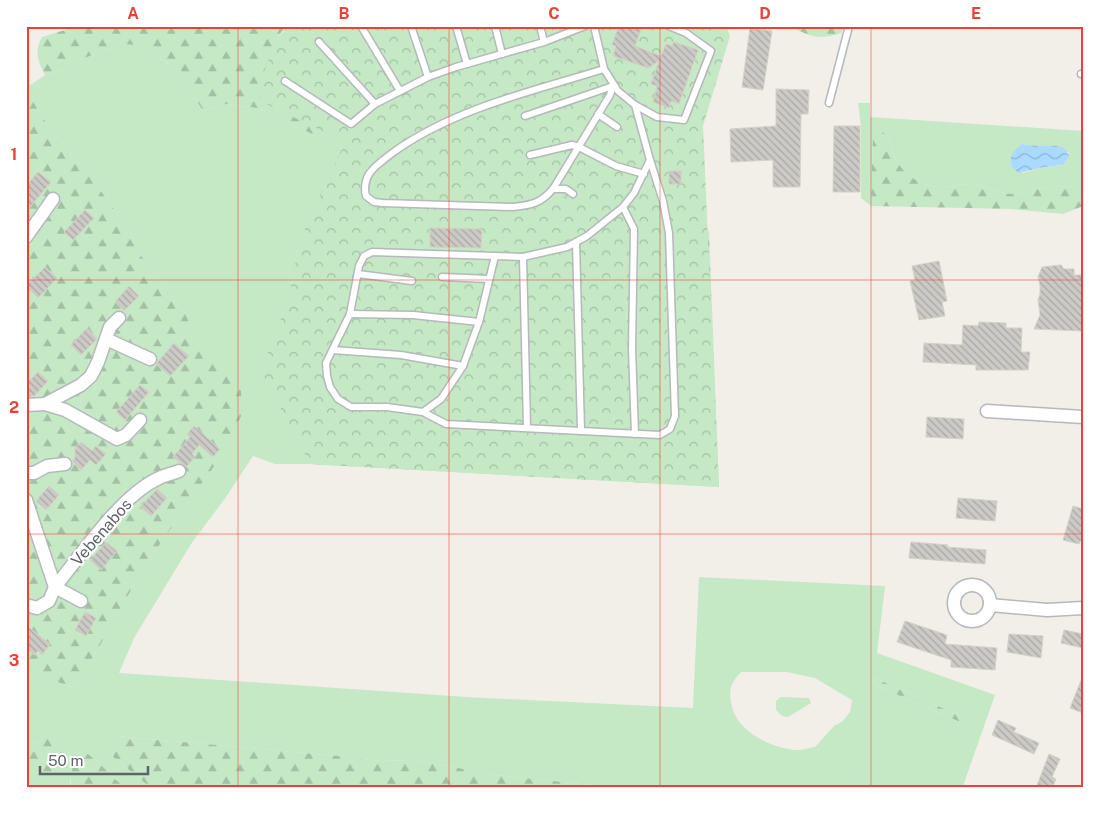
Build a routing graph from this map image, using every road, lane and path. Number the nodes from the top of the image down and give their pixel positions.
1 (361, 26) edge
2 (410, 26) edge
3 (456, 26) edge
4 (495, 26) edge
5 (540, 26) edge
6 (585, 26) edge
7 (594, 26) edge
8 (669, 26) edge
9 (850, 26) edge
10 (319, 42) dead end
11 (544, 42) junction
12 (502, 54) junction
13 (467, 64) junction
14 (604, 70) junction
15 (428, 76) junction
16 (285, 81) dead end
17 (613, 86) junction
18 (400, 91) junction
19 (829, 103) dead end
20 (375, 104) junction
21 (635, 105) junction
22 (598, 114) junction
23 (525, 116) dead end
24 (617, 127) dead end
25 (579, 147) junction
26 (530, 155) dead end
27 (650, 160) junction
28 (644, 174) junction
29 (553, 189) junction
30 (573, 194) dead end
31 (53, 199) dead end
32 (624, 207) junction
33 (26, 237) edge
34 (576, 242) junction
35 (496, 256) junction
36 (523, 257) junction
37 (358, 274) junction
38 (442, 277) dead end
39 (489, 279) junction
40 (412, 281) dead end
41 (350, 314) junction
42 (119, 318) dead end
43 (479, 322) junction
44 (106, 339) junction
45 (332, 350) junction
46 (150, 358) dead end
47 (463, 366) junction
48 (45, 404) junction
49 (26, 405) edge
50 (987, 411) dead end
51 (423, 412) junction
52 (1083, 417) edge
53 (140, 420) dead end
54 (527, 427) junction
55 (581, 430) junction
56 (635, 434) junction
57 (65, 464) dead end
58 (179, 471) dead end
59 (26, 473) edge
60 (26, 500) edge
61 (55, 587) junction
62 (81, 601) dead end
63 (26, 604) edge
64 (990, 605) dead end
65 (1083, 608) edge

1 - 18 lane
2 - 15 lane
3 - 13 lane
4 - 12 lane
5 - 11 lane
6 - 11 lane
7 - 14 lane
8 - 21 lane
9 - 19 lane
10 - 20 lane
11 - 12 lane
12 - 13 lane
13 - 15 lane
14 - 17 lane
14 - 29 lane
15 - 18 lane
16 - 20 lane
17 - 21 lane
17 - 22 lane
17 - 23 lane
18 - 20 lane
21 - 27 lane
22 - 24 lane
22 - 25 lane
25 - 26 lane
25 - 28 lane
25 - 29 lane
27 - 28 lane
27 - 56 lane
28 - 32 lane
29 - 30 lane
31 - 33 street
32 - 34 lane
32 - 56 lane
34 - 36 lane
34 - 55 lane
35 - 36 lane
35 - 37 lane
35 - 39 lane
36 - 54 lane
37 - 40 lane
37 - 41 lane
38 - 39 lane
39 - 43 lane
41 - 43 lane
41 - 45 lane
42 - 44 street
43 - 47 lane
44 - 46 street
44 - 48 street
45 - 47 lane
45 - 51 lane
47 - 51 lane
48 - 49 street
48 - 53 street
50 - 52 street
51 - 54 lane
54 - 55 lane
55 - 56 lane
57 - 59 street
58 - 61 street, Vebenabos
60 - 61 street, Vebenabos
61 - 62 street
61 - 63 street, Vebenabos
64 - 65 street

